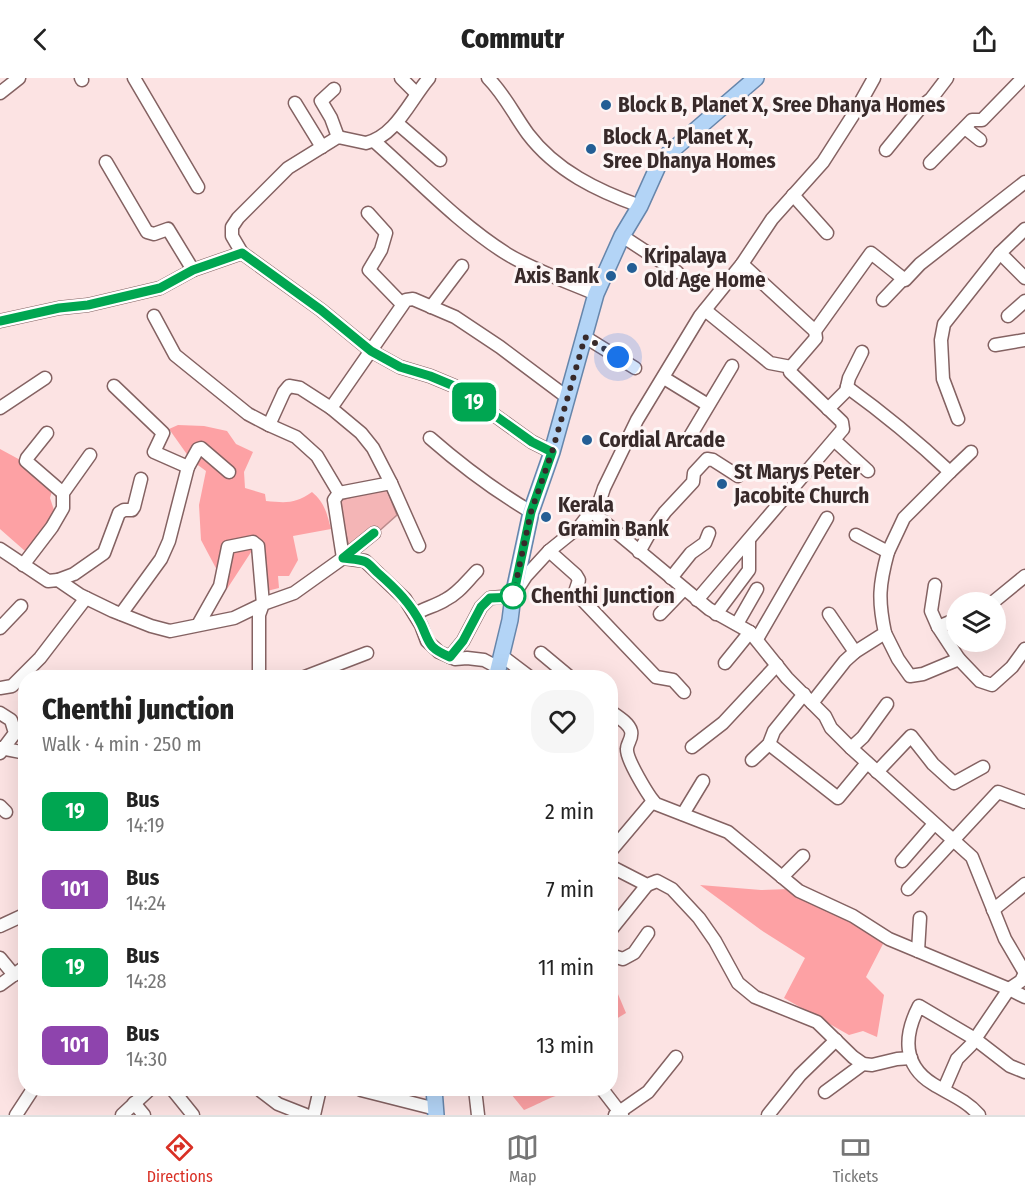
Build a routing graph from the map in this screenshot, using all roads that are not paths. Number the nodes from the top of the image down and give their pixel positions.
1 (19, 78) edge
2 (134, 78) edge
3 (401, 78) edge
4 (429, 78) edge
5 (488, 78) edge
6 (756, 78) edge
7 (874, 78) edge
8 (947, 78) edge
9 (1021, 81) edge
10 (2, 87) edge
11 (334, 89) dead end
12 (416, 93) junction
13 (295, 103) dead end
14 (397, 123) junction
15 (965, 128) junction
16 (338, 137) junction
17 (980, 140) dead end
18 (374, 141) junction
19 (322, 147) junction
20 (886, 150) dead end
21 (440, 160) dead end
22 (106, 162) dead end
23 (930, 163) dead end
24 (1025, 182) edge
25 (198, 187) dead end
26 (793, 195) junction
27 (639, 206) junction
28 (368, 213) dead end
29 (1025, 229) edge
30 (827, 233) dead end
31 (622, 236) junction
32 (242, 253) junction
33 (1000, 253) junction
34 (742, 264) junction
35 (462, 266) dead end
36 (193, 270) junction
37 (676, 272) dead end
38 (904, 278) junction
39 (1025, 278) edge
40 (596, 294) junction
41 (882, 300) dead end
42 (1025, 301) edge
43 (402, 304) junction
44 (431, 307) junction
45 (705, 310) junction
46 (154, 316) dead end
47 (1008, 316) dead end
48 (0, 321) edge
49 (815, 331) junction
50 (585, 337) junction
51 (1025, 340) edge
52 (995, 345) dead end
53 (371, 351) junction
54 (862, 352) dead end
55 (732, 366) dead end
56 (791, 367) junction
57 (634, 368) dead end
58 (45, 378) dead end
59 (664, 378) junction
60 (114, 386) dead end
61 (847, 387) junction
62 (568, 398) junction
63 (708, 405) junction
64 (0, 408) edge
65 (331, 408) junction
66 (828, 409) junction
67 (958, 419) dead end
68 (269, 425) junction
69 (47, 433) dead end
70 (430, 438) dead end
71 (688, 438) dead end
72 (834, 440) junction
73 (552, 452) junction
74 (971, 452) dead end
75 (90, 455) dead end
76 (188, 467) junction
77 (868, 471) dead end
78 (229, 472) dead end
79 (950, 472) junction
80 (738, 476) dead end
81 (141, 479) dead end
82 (391, 483) junction
83 (63, 493) junction
84 (339, 493) junction
85 (591, 511) junction
86 (531, 512) junction
87 (827, 518) dead end
88 (374, 533) dead end
89 (709, 533) dead end
90 (856, 535) dead end
91 (749, 541) junction
92 (419, 546) dead end
93 (0, 549) edge
94 (549, 551) junction
95 (639, 552) junction
96 (888, 552) junction
97 (343, 558) junction
98 (23, 565) junction
99 (477, 571) dead end
100 (1025, 576) edge
101 (671, 578) junction
102 (58, 580) junction
103 (935, 585) dead end
104 (684, 589) junction
105 (757, 589) dead end
106 (1005, 592) edge
107 (513, 597) junction
108 (86, 598) junction
109 (697, 600) junction
110 (263, 604) junction
111 (21, 606) dead end
112 (121, 614) junction
113 (415, 614) junction
114 (660, 614) dead end
115 (716, 614) junction
116 (829, 614) dead end
117 (737, 624) junction
118 (946, 624) edge
119 (198, 625) junction
120 (938, 627) junction
121 (0, 628) edge
122 (885, 633) junction
123 (754, 635) junction
124 (1025, 649) edge
125 (855, 652) junction
126 (367, 653) dead end
127 (541, 653) dead end
128 (450, 657) junction
129 (959, 659) junction
130 (725, 663) dead end
131 (777, 665) junction
132 (499, 667) edge
133 (28, 670) edge
134 (259, 670) edge
135 (323, 670) edge
136 (561, 670) edge
137 (18, 680) edge
138 (0, 688) edge
139 (684, 692) dead end
140 (808, 698) junction
141 (887, 704) dead end
142 (0, 713) edge
143 (618, 718) edge
144 (18, 730) edge
145 (15, 733) junction
146 (769, 744) junction
147 (692, 747) dead end
148 (851, 748) junction
149 (1, 750) edge
150 (18, 752) edge
151 (752, 760) dead end
152 (867, 763) junction
153 (982, 767) dead end
154 (877, 772) junction
155 (703, 781) dead end
156 (653, 801) junction
157 (1025, 802) edge
158 (683, 814) junction
159 (934, 824) junction
160 (953, 841) junction
161 (618, 843) edge
162 (803, 856) dead end
163 (902, 861) dead end
164 (618, 870) edge
165 (782, 877) junction
166 (1025, 884) edge
167 (646, 885) junction
168 (908, 889) dead end
169 (993, 910) junction
170 (18, 918) edge
171 (920, 918) dead end
172 (618, 921) edge
173 (0, 926) edge
174 (648, 933) dead end
175 (918, 951) junction
176 (0, 958) edge
177 (618, 958) edge
178 (18, 972) edge
179 (1025, 973) edge
180 (14, 975) junction
181 (0, 985) edge
182 (1010, 989) junction
183 (1025, 997) edge
184 (975, 1039) junction
185 (836, 1040) junction
186 (676, 1058) dead end
187 (911, 1058) junction
188 (863, 1064) junction
189 (1025, 1072) edge
190 (944, 1089) junction
191 (825, 1092) dead end
192 (28, 1096) edge
193 (142, 1096) edge
194 (178, 1096) edge
195 (268, 1096) edge
196 (318, 1096) edge
197 (381, 1096) edge
198 (435, 1096) edge
199 (476, 1096) edge
200 (607, 1096) edge
201 (134, 1103) junction
202 (436, 1112) edge
203 (619, 1114) edge
204 (16, 1115) edge
205 (122, 1115) edge
206 (144, 1115) edge
207 (193, 1115) edge
208 (306, 1115) edge
209 (314, 1115) edge
210 (478, 1115) edge
211 (768, 1115) edge
212 (979, 1115) edge

1 - 10 street
2 - 25 street
3 - 12 street
4 - 12 street
5 - 27 street
6 - 27 main road
7 - 26 street
8 - 20 street
9 - 15 street
11 - 16 street
12 - 14 street
13 - 19 street
14 - 18 street
14 - 21 street
15 - 17 street
15 - 23 street
16 - 18 street
16 - 19 street
18 - 40 street
19 - 32 street
22 - 36 street
24 - 38 street
26 - 30 street
26 - 34 street
27 - 31 main road
28 - 43 street
29 - 33 street
31 - 37 street
31 - 40 main road
32 - 36 street
32 - 53 street
33 - 39 street
33 - 67 street
34 - 45 street
34 - 49 street
35 - 44 street
36 - 48 street
38 - 41 street
38 - 49 street
40 - 50 main road
42 - 47 street
43 - 44 street
43 - 53 street
44 - 62 street
45 - 56 street
45 - 59 street
46 - 68 street
49 - 56 street
50 - 57 street
50 - 62 main road
51 - 52 street
53 - 65 street
53 - 73 street
54 - 61 street
55 - 63 street
56 - 66 street
58 - 64 street
59 - 63 street
59 - 85 street
60 - 76 street
61 - 66 street
61 - 79 street
62 - 73 main road
63 - 71 street
65 - 68 street
65 - 82 street
66 - 72 street
68 - 84 street
69 - 83 street
70 - 86 street
72 - 77 street
72 - 91 street
73 - 86 main road
74 - 79 street
75 - 83 street
76 - 78 street
76 - 112 street
79 - 96 street
80 - 95 street
81 - 102 street
82 - 84 street
82 - 92 street
83 - 98 street
84 - 97 street
85 - 94 street
85 - 95 street
86 - 107 main road
87 - 123 street
88 - 97 street
89 - 101 street
90 - 96 street
91 - 109 street
91 - 115 street
93 - 98 street
94 - 107 street
94 - 139 street
95 - 101 street
96 - 122 street
97 - 110 street
97 - 113 street
98 - 102 street
99 - 113 street
100 - 106 street
101 - 104 street
102 - 108 street
103 - 120 street
104 - 109 street
104 - 114 street
105 - 117 street
107 - 128 street
107 - 132 main road
108 - 112 street
108 - 133 street
109 - 115 street
110 - 119 street
110 - 119 street
110 - 134 street
111 - 121 street
112 - 119 street
113 - 128 street
115 - 117 street
116 - 125 street
117 - 123 street
118 - 120 street
120 - 129 street
122 - 125 street
122 - 129 street
123 - 130 street
123 - 131 street
124 - 129 street
125 - 140 street
126 - 135 street
127 - 136 street
128 - 132 street
131 - 140 street
131 - 147 street
137 - 138 street
140 - 146 street
140 - 148 street
141 - 148 street
142 - 145 street
143 - 156 street
144 - 145 street
145 - 149 street
146 - 151 street
146 - 152 street
148 - 152 street
149 - 150 street
152 - 154 street
153 - 154 street
154 - 159 street
155 - 158 street
156 - 158 street
156 - 161 street
157 - 160 street
158 - 165 street
159 - 160 street
159 - 163 street
160 - 168 street
160 - 169 street
162 - 165 street
164 - 167 street
165 - 175 street
166 - 169 street
167 - 172 street
167 - 185 street
169 - 179 street
170 - 173 street
171 - 175 street
174 - 177 street
175 - 182 street
176 - 180 street
178 - 180 street
179 - 182 street
180 - 181 street
182 - 183 street
182 - 184 street
184 - 187 street
184 - 189 street
184 - 190 street
185 - 188 street
185 - 211 street
186 - 203 street
187 - 188 street
187 - 190 street
188 - 191 street
190 - 212 street
192 - 204 street
193 - 201 street
194 - 207 street
195 - 208 street
196 - 209 street
197 - 202 street
198 - 202 main road
199 - 210 street
200 - 203 street
201 - 205 street
201 - 206 street

